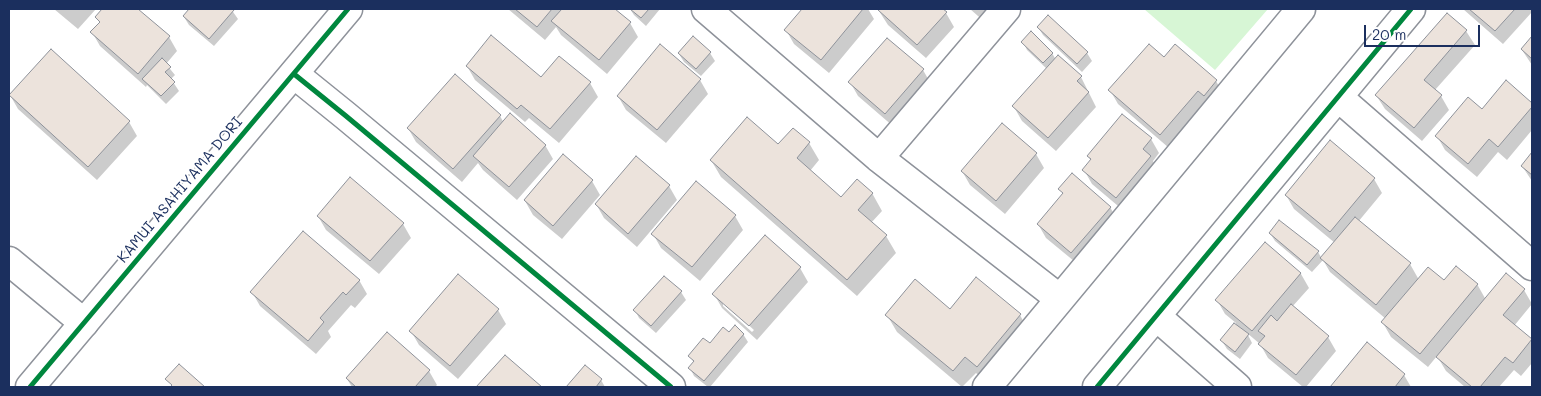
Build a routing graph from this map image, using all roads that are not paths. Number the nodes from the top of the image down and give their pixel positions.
1 (348, 9) edge
2 (1006, 9) edge
3 (1301, 9) edge
4 (1411, 9) edge
5 (715, 12) edge
6 (294, 74) junction
7 (1338, 97) junction
8 (879, 158) junction
9 (9, 261) edge
10 (1532, 266) edge
11 (1060, 299) junction
12 (1156, 316) junction
13 (84, 323) junction
14 (35, 385) edge
15 (671, 387) edge
16 (987, 387) edge
17 (1097, 387) edge
18 (1237, 387) edge

1 - 6 street, KAMUI ASAHIYAMA DORI
2 - 8 street
3 - 11 street
4 - 7 street
5 - 8 street
6 - 13 street, KAMUI ASAHIYAMA DORI
6 - 15 street
7 - 10 street
7 - 12 street
8 - 11 street
9 - 13 street
11 - 16 street
12 - 17 street
12 - 18 street
13 - 14 street, KAMUI ASAHIYAMA DORI

